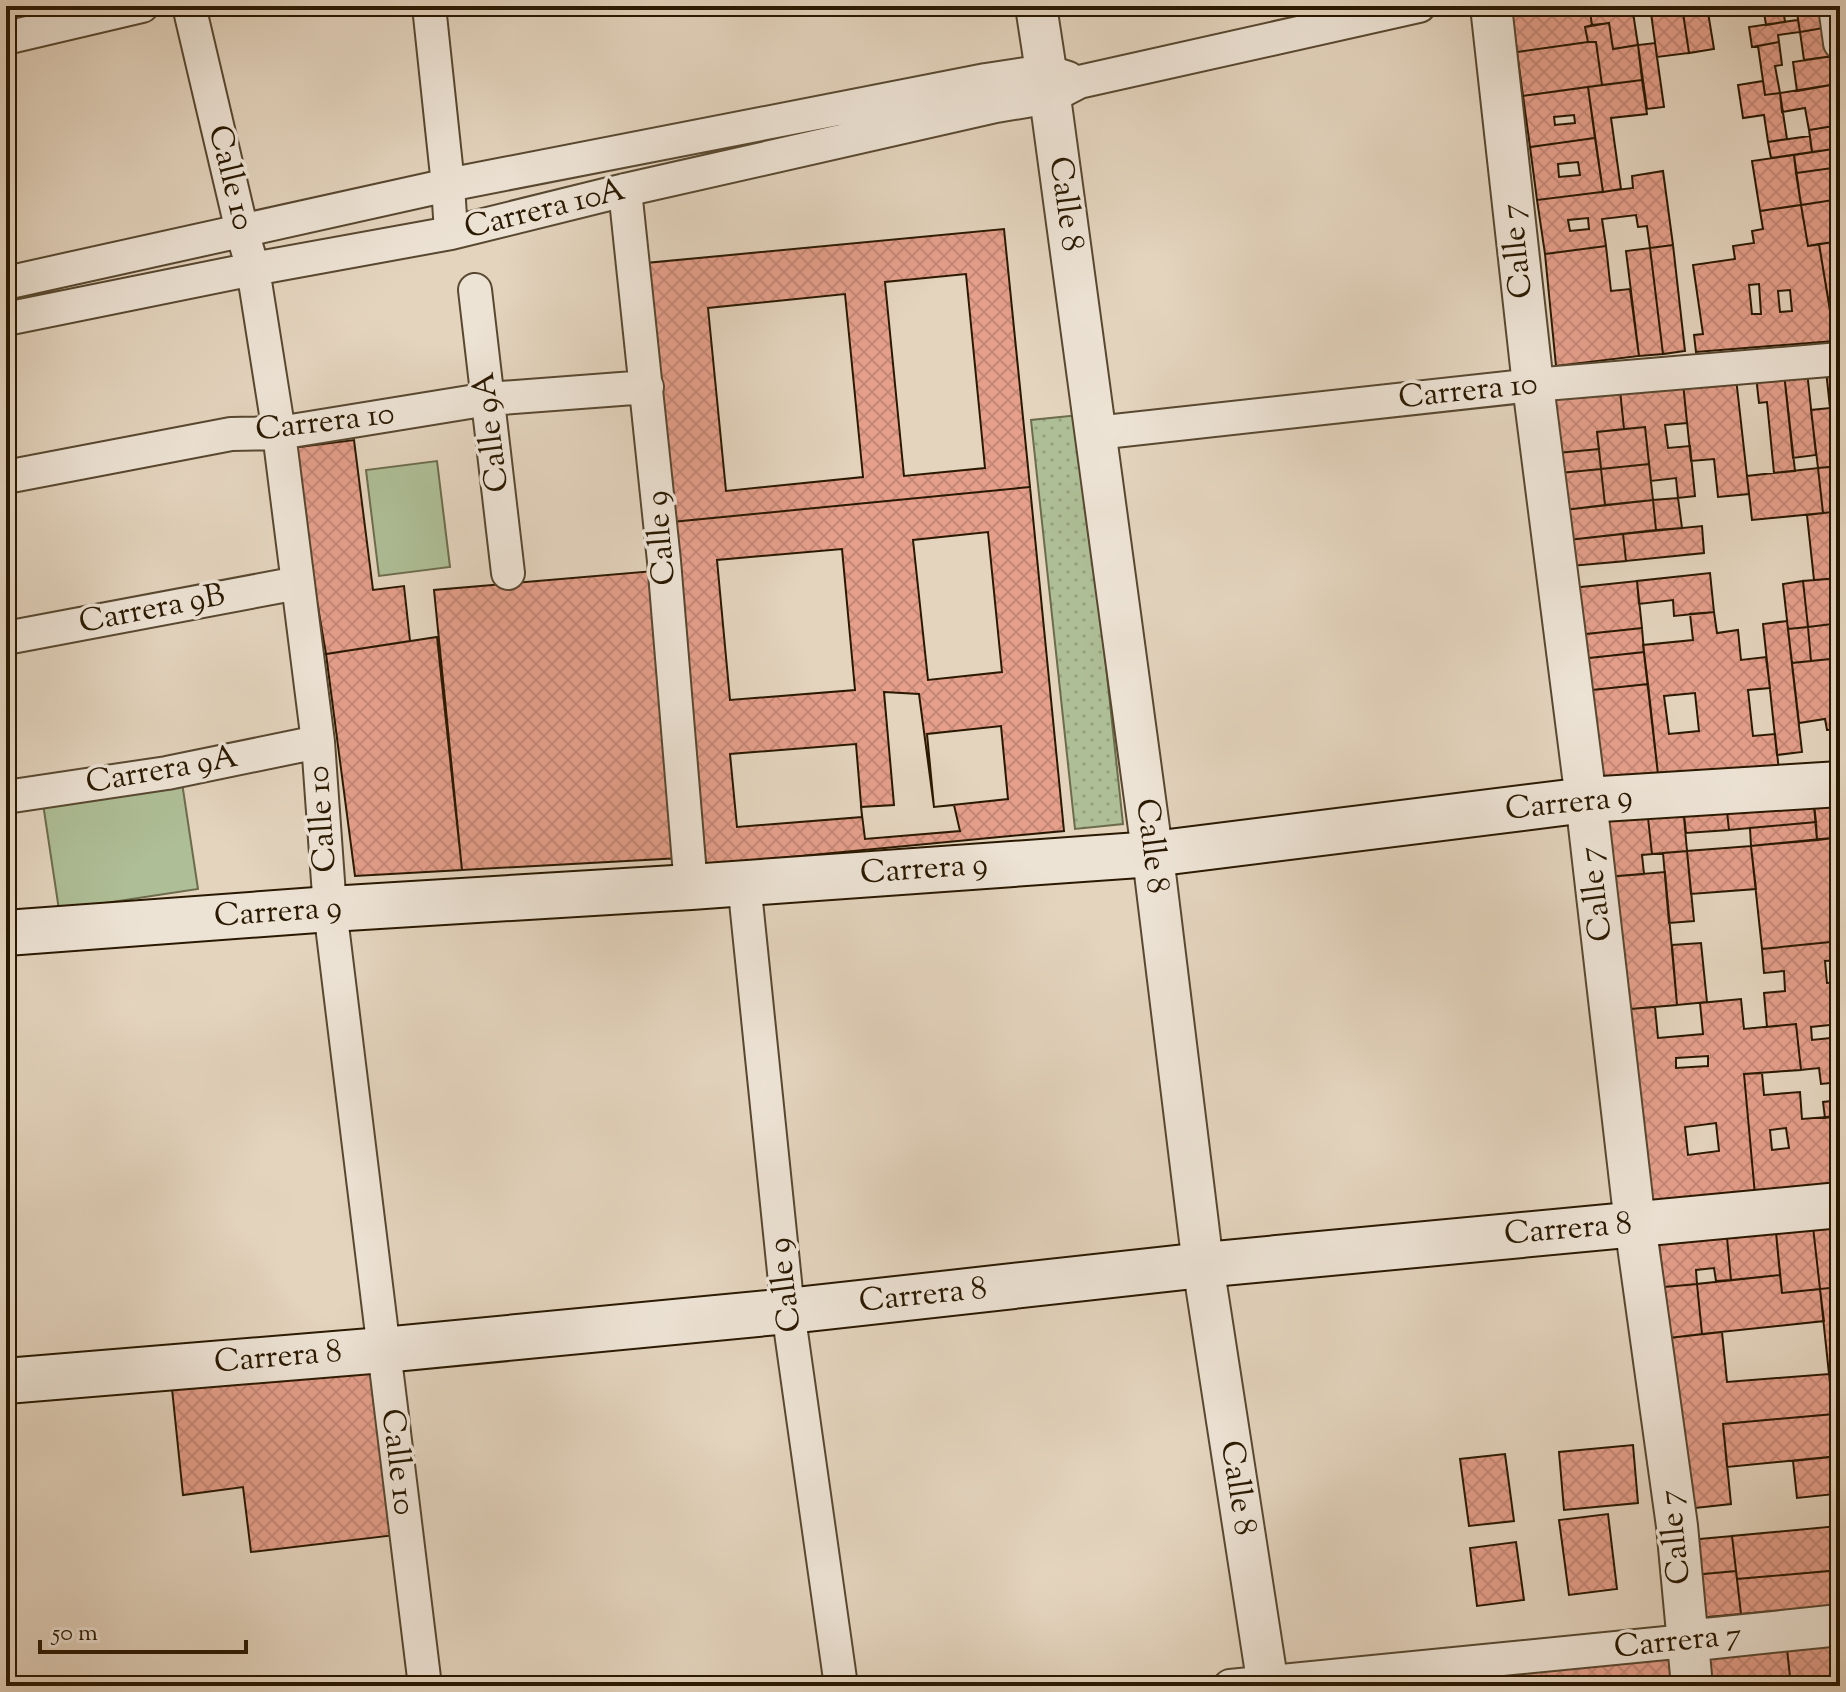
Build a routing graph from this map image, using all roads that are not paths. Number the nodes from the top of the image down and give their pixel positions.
1 (142, 6) edge
2 (189, 6) edge
3 (429, 6) edge
4 (1036, 6) edge
5 (1419, 6) edge
6 (1491, 6) edge
7 (1835, 6) edge
8 (6, 38) edge
9 (1840, 43) edge
10 (1059, 83) junction
11 (448, 185) junction
12 (625, 190) junction
13 (242, 231) junction
14 (451, 233) junction
15 (253, 269) junction
16 (6, 283) edge
17 (475, 290) dead end
18 (6, 319) edge
19 (1840, 359) edge
20 (1533, 385) junction
21 (647, 387) junction
22 (488, 399) junction
23 (279, 433) junction
24 (1096, 433) junction
25 (6, 477) edge
26 (508, 573) dead end
27 (298, 583) junction
28 (6, 638) edge
29 (318, 742) junction
30 (1840, 784) edge
31 (6, 797) edge
32 (1586, 800) junction
33 (1153, 854) junction
34 (744, 882) junction
35 (691, 887) junction
36 (330, 909) junction
37 (6, 933) edge
38 (1840, 1205) edge
39 (1635, 1224) junction
40 (1203, 1265) junction
41 (788, 1311) junction
42 (383, 1350) junction
43 (6, 1381) edge
44 (1840, 1625) edge
45 (1686, 1641) junction
46 (1255, 1685) edge
47 (425, 1686) edge
48 (841, 1686) edge
49 (1692, 1686) edge

1 - 8 street
2 - 13 street, Calle 10
3 - 11 street
4 - 10 street, Calle 8
5 - 10 street, Carrera 10A
6 - 20 street, Calle 7
7 - 9 street
10 - 11 street, Carrera 10A
10 - 12 street, Carrera 10A
10 - 24 street, Calle 8
11 - 13 street, Carrera 10A
11 - 14 street
12 - 14 street, Carrera 10A
12 - 21 street, Calle 9
13 - 15 street, Calle 10
13 - 16 street, Carrera 10A
14 - 15 street, Carrera 10A
15 - 18 street, Carrera 10A
15 - 23 street, Calle 10
17 - 22 street, Calle 9A
19 - 20 street, Carrera 10
20 - 24 street, Carrera 10
20 - 32 street, Calle 7
21 - 22 street, Carrera 10
21 - 35 street, Calle 9
22 - 23 street, Carrera 10
22 - 26 street, Calle 9A
23 - 25 street, Carrera 10
23 - 27 street, Calle 10
24 - 33 street, Calle 8
27 - 28 street, Carrera 9B
27 - 29 street, Calle 10
29 - 31 street, Carrera 9A
29 - 36 street, Calle 10
30 - 32 main road, Carrera 9
32 - 33 main road, Carrera 9
32 - 39 street, Calle 7
33 - 34 main road, Carrera 9
33 - 40 street, Calle 8
34 - 35 main road, Carrera 9
34 - 41 street, Calle 9
35 - 36 main road, Carrera 9
36 - 37 main road, Carrera 9
36 - 42 street, Calle 10
38 - 39 main road, Carrera 8
39 - 40 main road, Carrera 8
39 - 45 street, Calle 7
40 - 41 main road, Carrera 8
40 - 46 street, Calle 8
41 - 42 main road, Carrera 8
41 - 48 street, Calle 9
42 - 43 main road, Carrera 8
42 - 47 street, Calle 10
44 - 45 street, Carrera 7
45 - 46 street, Carrera 7
45 - 49 street, Calle 7

